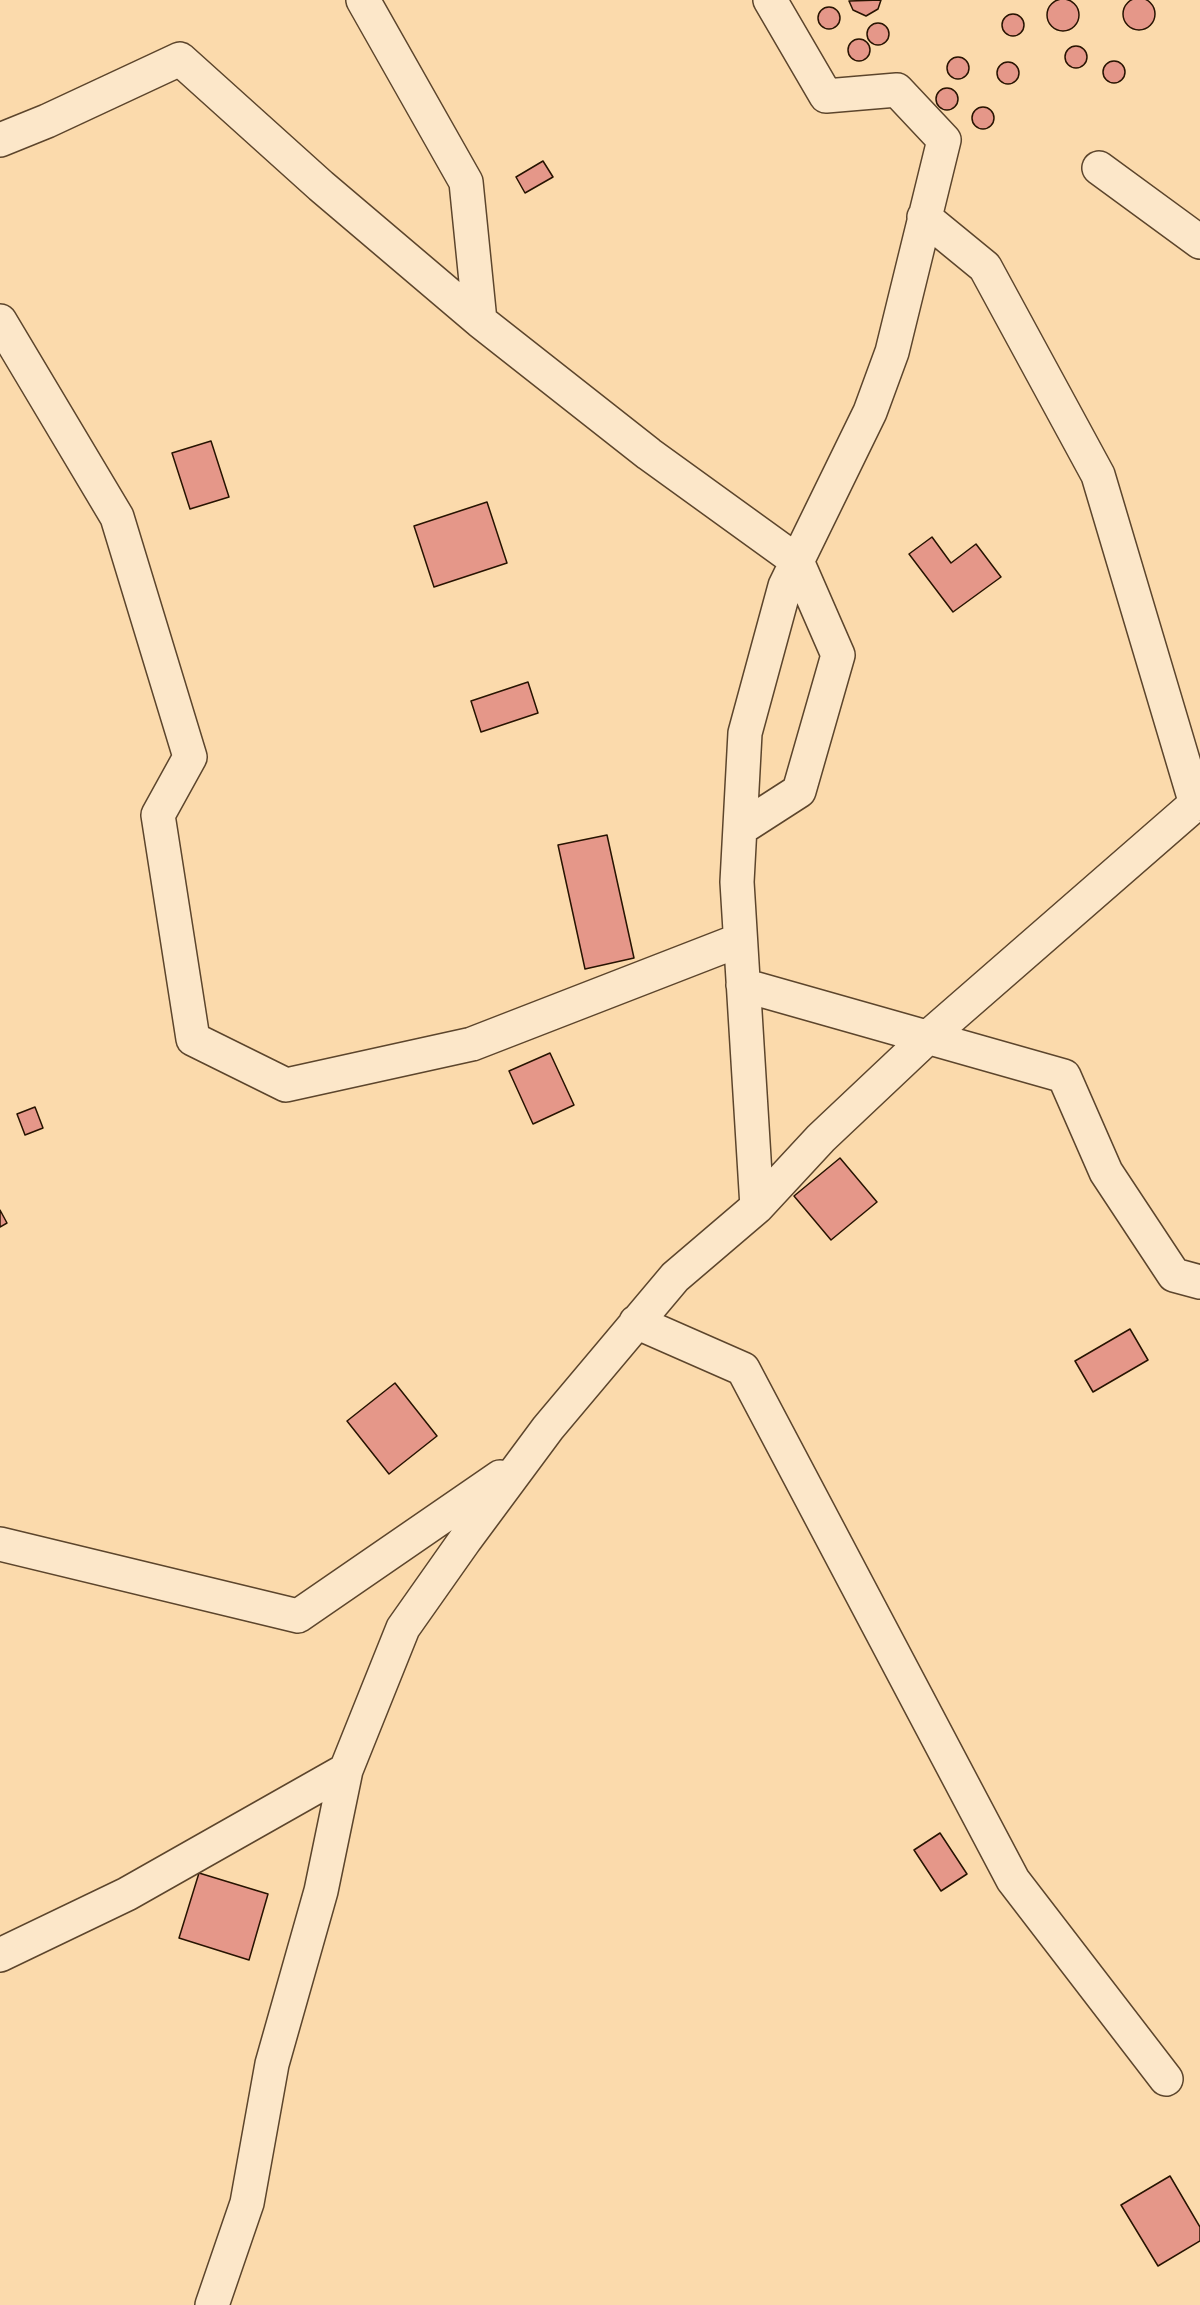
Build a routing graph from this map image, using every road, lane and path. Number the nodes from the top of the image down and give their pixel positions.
1 (363, 0) edge
2 (770, 0) edge
3 (0, 140) edge
4 (1099, 168) dead end
5 (924, 217) junction
6 (1200, 242) edge
7 (0, 321) edge
8 (480, 321) junction
9 (797, 561) junction
10 (1198, 802) edge
11 (740, 830) junction
12 (740, 940) junction
13 (743, 985) junction
14 (927, 1038) junction
15 (757, 1207) junction
16 (1200, 1282) edge
17 (636, 1322) junction
18 (524, 1461) junction
19 (0, 1544) edge
20 (346, 1770) junction
21 (0, 1955) edge
22 (1166, 2079) dead end
23 (212, 2305) edge

1 - 8 street
2 - 5 street
3 - 8 street
4 - 6 street
5 - 9 street
5 - 10 street
7 - 12 street
8 - 9 street
9 - 11 street
9 - 11 street
10 - 14 street
11 - 12 street
12 - 13 street
13 - 14 street
13 - 15 street
14 - 15 street
14 - 16 street
15 - 17 street
17 - 18 street
17 - 22 street
18 - 19 street
18 - 20 street
20 - 21 street
20 - 23 street

